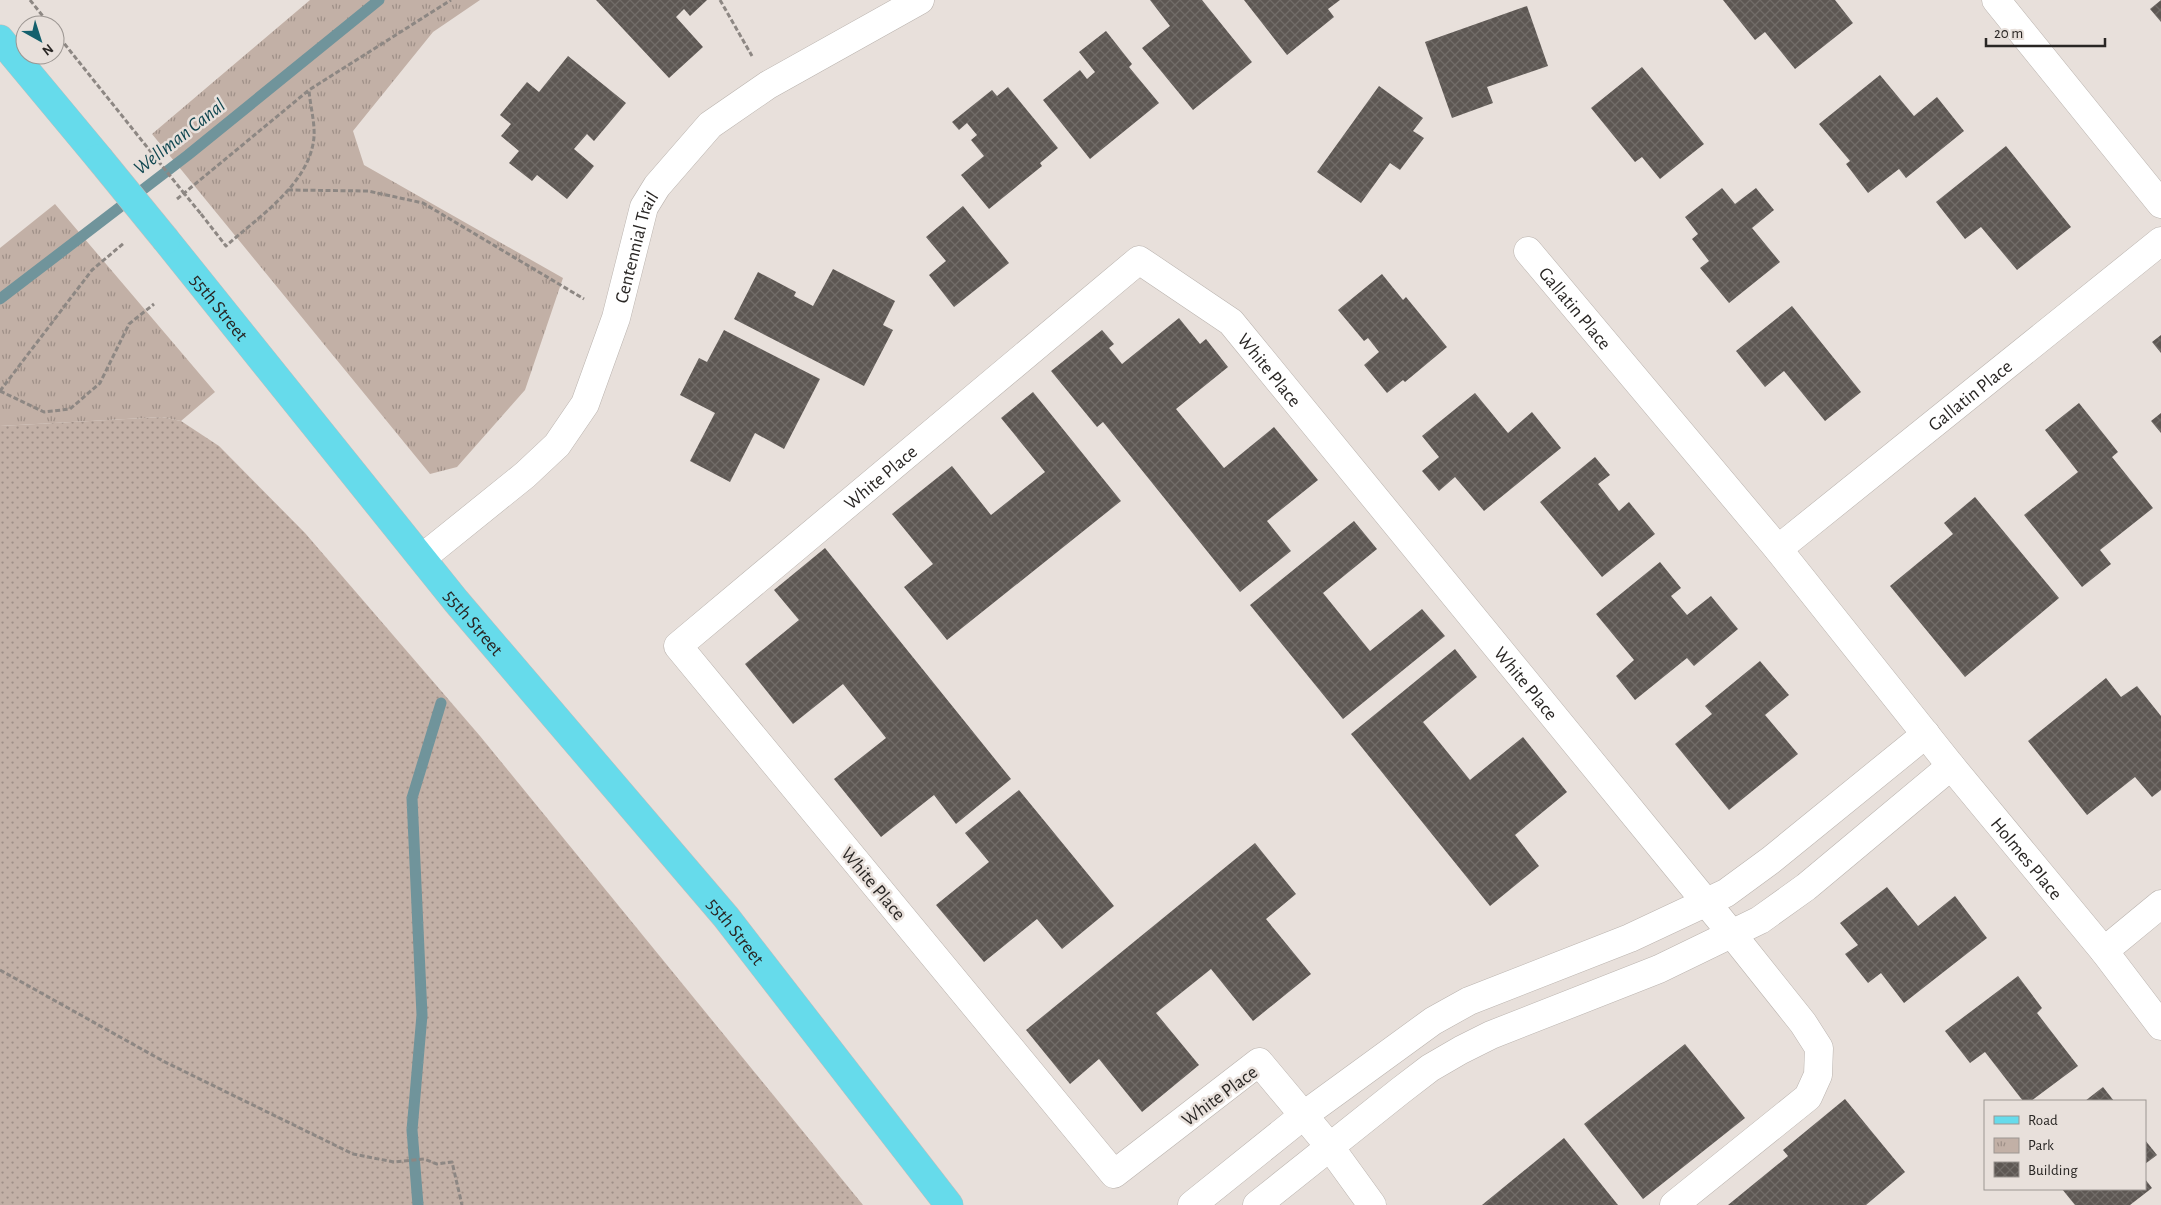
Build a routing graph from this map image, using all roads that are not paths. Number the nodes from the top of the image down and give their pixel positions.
1 (920, 0) edge
2 (1996, 0) edge
3 (0, 39) edge
4 (2161, 204) edge
5 (2161, 241) edge
6 (1528, 251) dead end
7 (1778, 549) junction
8 (422, 558) junction
9 (1926, 734) junction
10 (1951, 766) junction
11 (1706, 903) junction
12 (2161, 904) edge
13 (1732, 934) junction
14 (2104, 951) junction
15 (2161, 1026) edge
16 (1304, 1115) junction
17 (1330, 1146) junction
18 (949, 1205) edge
19 (1192, 1205) edge
20 (1257, 1205) edge
21 (1372, 1205) edge
22 (1674, 1205) edge

1 - 8 street, Centennial Trail
2 - 4 street
3 - 8 main road, 55th Street, bridge
5 - 7 street, Gallatin Place
6 - 7 street, Gallatin Place
7 - 9 street, Gallatin Place
8 - 18 main road, 55th Street
9 - 10 street, Gallatin Place
9 - 11 street
10 - 13 street
10 - 14 street, Holmes Place
11 - 13 street, White Place
11 - 16 street
11 - 16 street, White Place
12 - 14 street
13 - 17 street
13 - 22 street, White Place
14 - 15 street, Holmes Place
16 - 17 street, White Place
16 - 19 street
17 - 20 street
17 - 21 street, White Place

